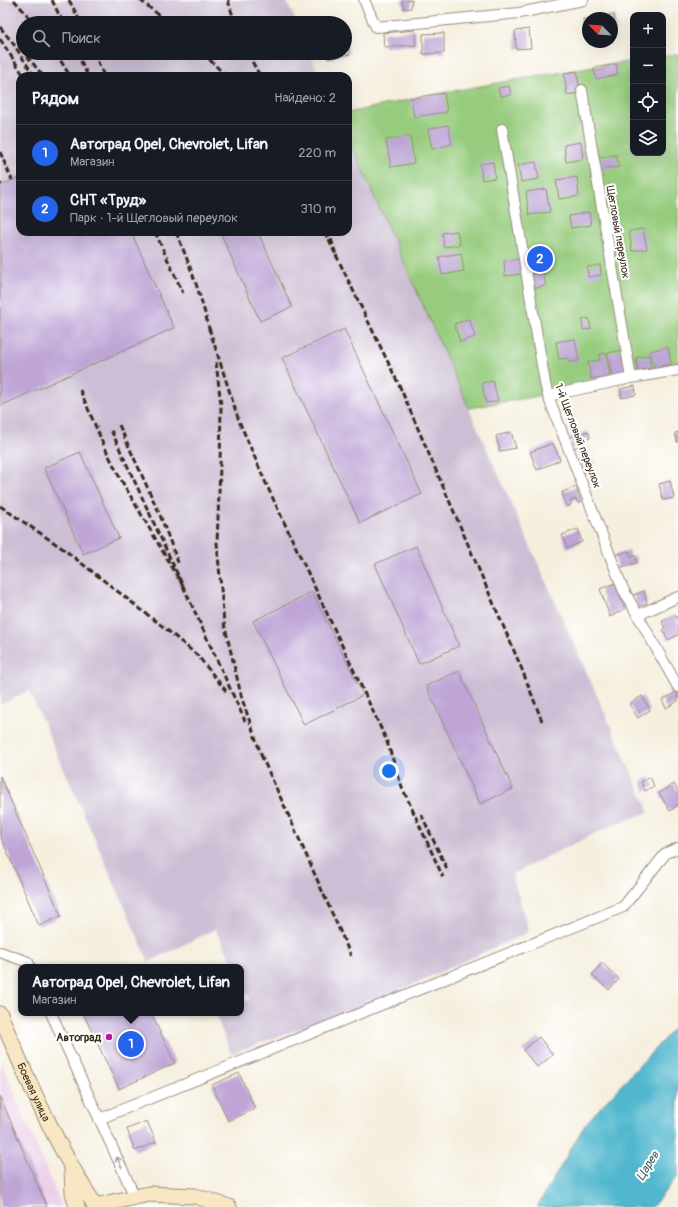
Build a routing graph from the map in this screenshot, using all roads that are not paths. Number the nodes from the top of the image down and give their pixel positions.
1 (364, 0) edge
2 (583, 0) edge
3 (582, 90) dead end
4 (502, 129) dead end
5 (678, 370) edge
6 (631, 378) junction
7 (548, 396) junction
8 (678, 597) edge
9 (638, 615) junction
10 (678, 687) edge
11 (678, 848) edge
12 (0, 952) edge
13 (29, 964) edge
14 (0, 1014) edge
15 (52, 1016) edge
16 (100, 1120) junction
17 (72, 1168) junction
18 (135, 1198) junction
19 (77, 1207) edge
20 (96, 1207) edge
21 (229, 1207) edge

1 - 2 street
3 - 6 street, Щегловый переулок
4 - 7 street, 1-й Щегловый переулок
5 - 6 street
6 - 7 street
7 - 9 street, 1-й Щегловый переулок
8 - 9 street
9 - 10 street, 1-й Щегловый переулок
11 - 16 street
12 - 13 street
14 - 17 main road, Боевая улица
15 - 16 street
18 -> 16 street
17 - 19 main road
17 - 20 main road, Боевая улица
18 - 20 main road
18 - 21 main road

